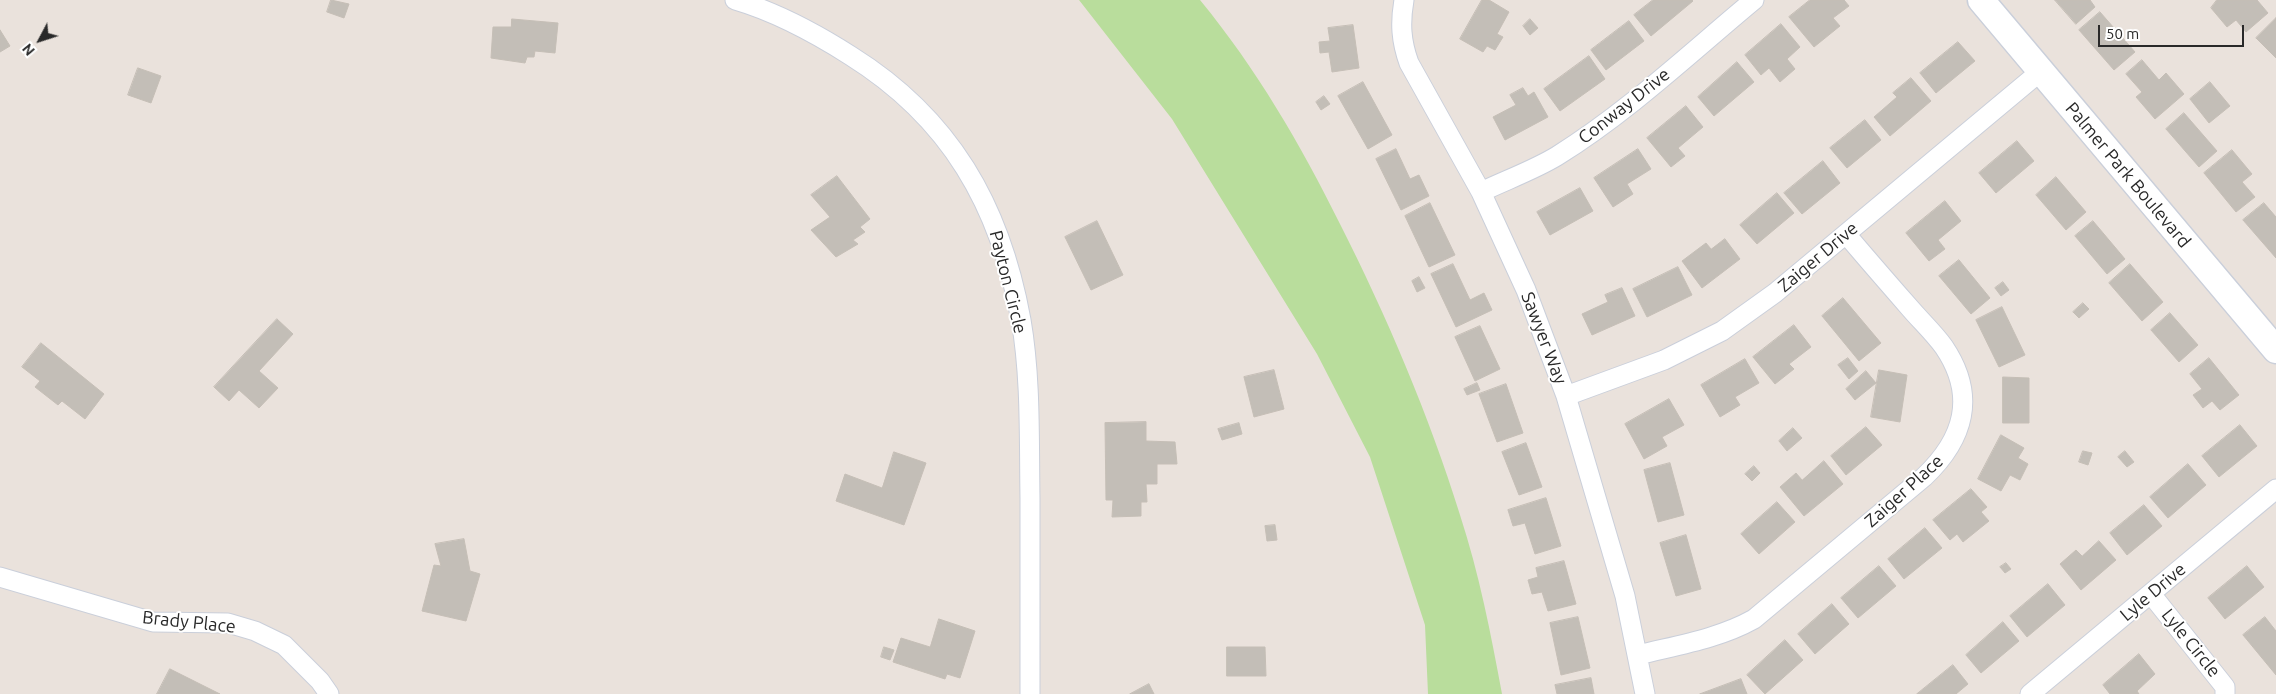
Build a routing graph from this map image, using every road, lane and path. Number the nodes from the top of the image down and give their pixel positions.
1 (735, 0) edge
2 (1404, 0) edge
3 (1754, 0) edge
4 (1981, 0) edge
5 (2041, 71) junction
6 (1481, 192) junction
7 (1846, 234) junction
8 (2276, 350) edge
9 (1566, 396) junction
10 (2276, 489) edge
11 (0, 577) edge
12 (2151, 594) junction
13 (1638, 655) junction
14 (329, 694) edge
15 (1030, 694) edge
16 (1645, 694) edge
17 (2030, 694) edge
18 (2226, 694) edge

1 - 15 street, Payton Circle
2 - 6 street, Sawyer Way
3 - 6 street, Conway Drive
4 - 5 main road, Palmer Park Boulevard
5 - 7 street, Zaiger Drive
5 - 8 main road, Palmer Park Boulevard
6 - 9 street, Sawyer Way
7 - 9 street, Zaiger Drive
7 - 13 street, Zaiger Place
9 - 13 street, Sawyer Way
10 - 12 street, Lyle Drive
11 - 14 street, Brady Place
12 - 17 street, Lyle Drive
12 - 18 street, Lyle Circle
13 - 16 street, Sawyer Way

